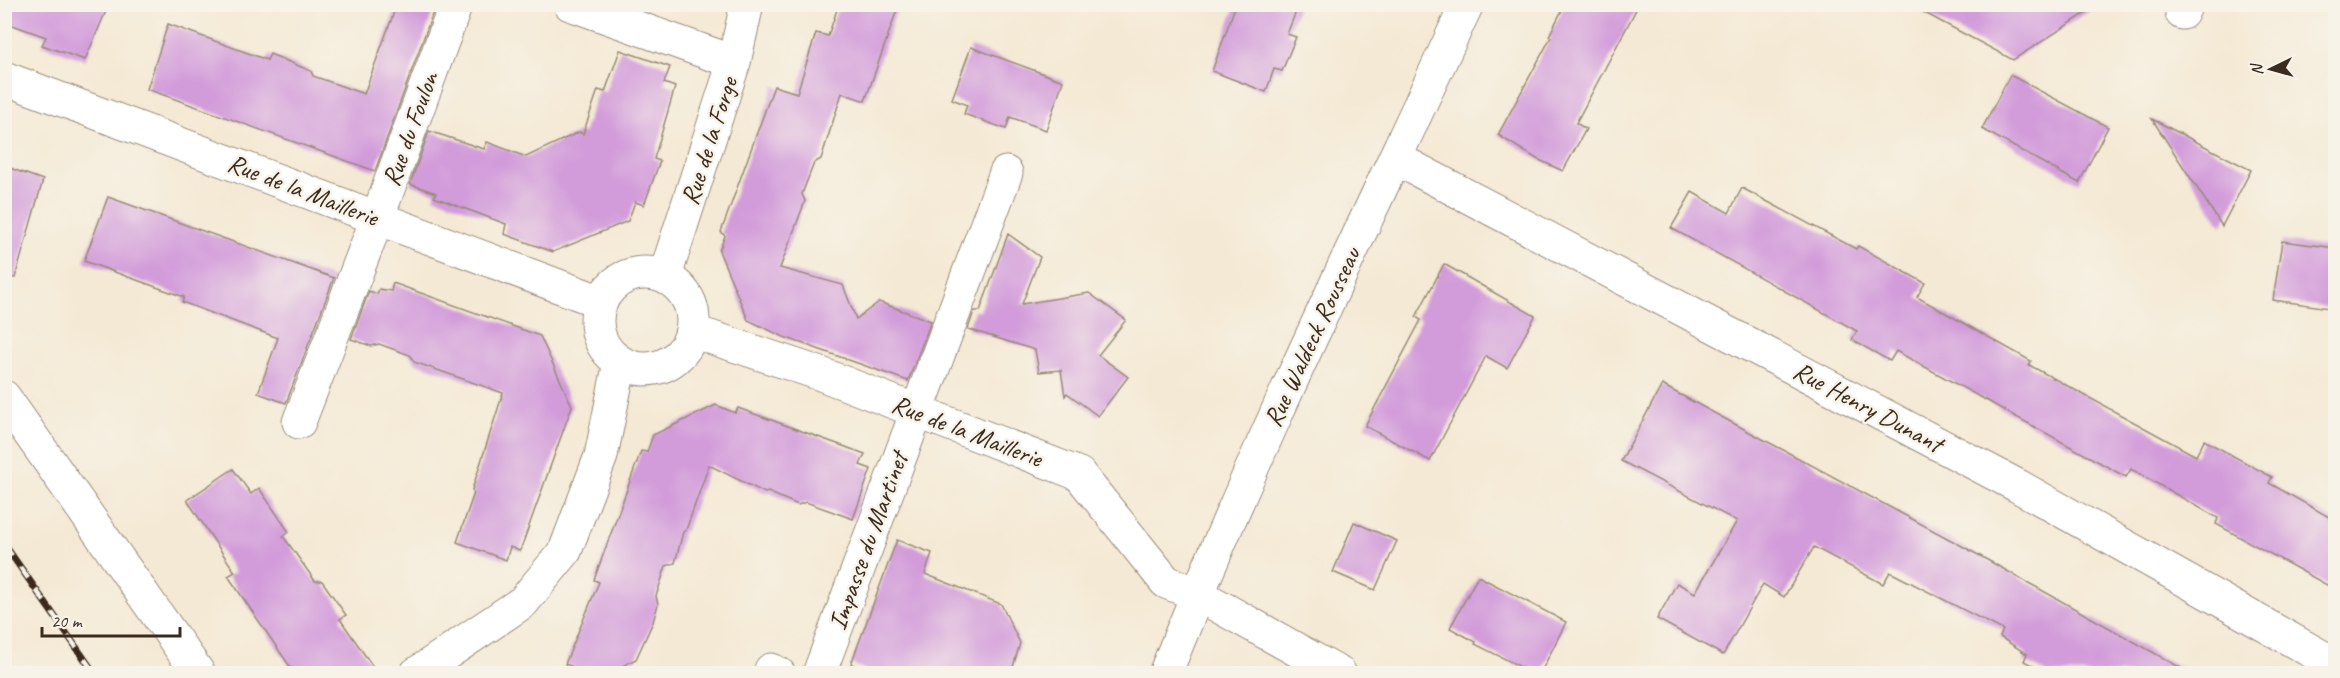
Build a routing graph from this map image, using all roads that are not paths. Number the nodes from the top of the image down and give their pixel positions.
1 (456, 4) edge
2 (570, 4) edge
3 (747, 4) edge
4 (1467, 4) edge
5 (734, 62) junction
6 (4, 78) edge
7 (1395, 159) junction
8 (1005, 173) dead end
9 (377, 219) junction
10 (665, 276) junction
11 (601, 302) junction
12 (692, 331) junction
13 (620, 362) junction
14 (4, 397) edge
15 (917, 412) junction
16 (299, 422) dead end
17 (1197, 594) junction
18 (2336, 665) edge
19 (199, 674) edge
20 (416, 674) edge
21 (819, 674) edge
22 (1165, 674) edge
23 (1340, 674) edge

1 - 9 street, Rue du Foulon
2 - 5 street
3 - 5 street, Rue de la Forge
4 - 7 street, Rue Waldeck Rousseau
5 - 10 street, Rue de la Forge
6 - 9 street, Rue de la Maillerie
7 - 17 street, Rue Waldeck Rousseau
7 - 18 street, Rue Henry Dunant
8 - 15 street, Impasse du Martinet
9 - 11 street, Rue de la Maillerie
9 - 16 street, Rue du Foulon
10 - 11 street
10 - 12 street
11 - 13 street
12 - 13 street
12 - 15 street, Rue de la Maillerie
13 - 20 street
14 - 19 street
15 - 17 street, Rue de la Maillerie
15 - 21 street, Impasse du Martinet
17 - 22 street, Rue Waldeck Rousseau
17 - 23 street, Rue de la Maillerie

